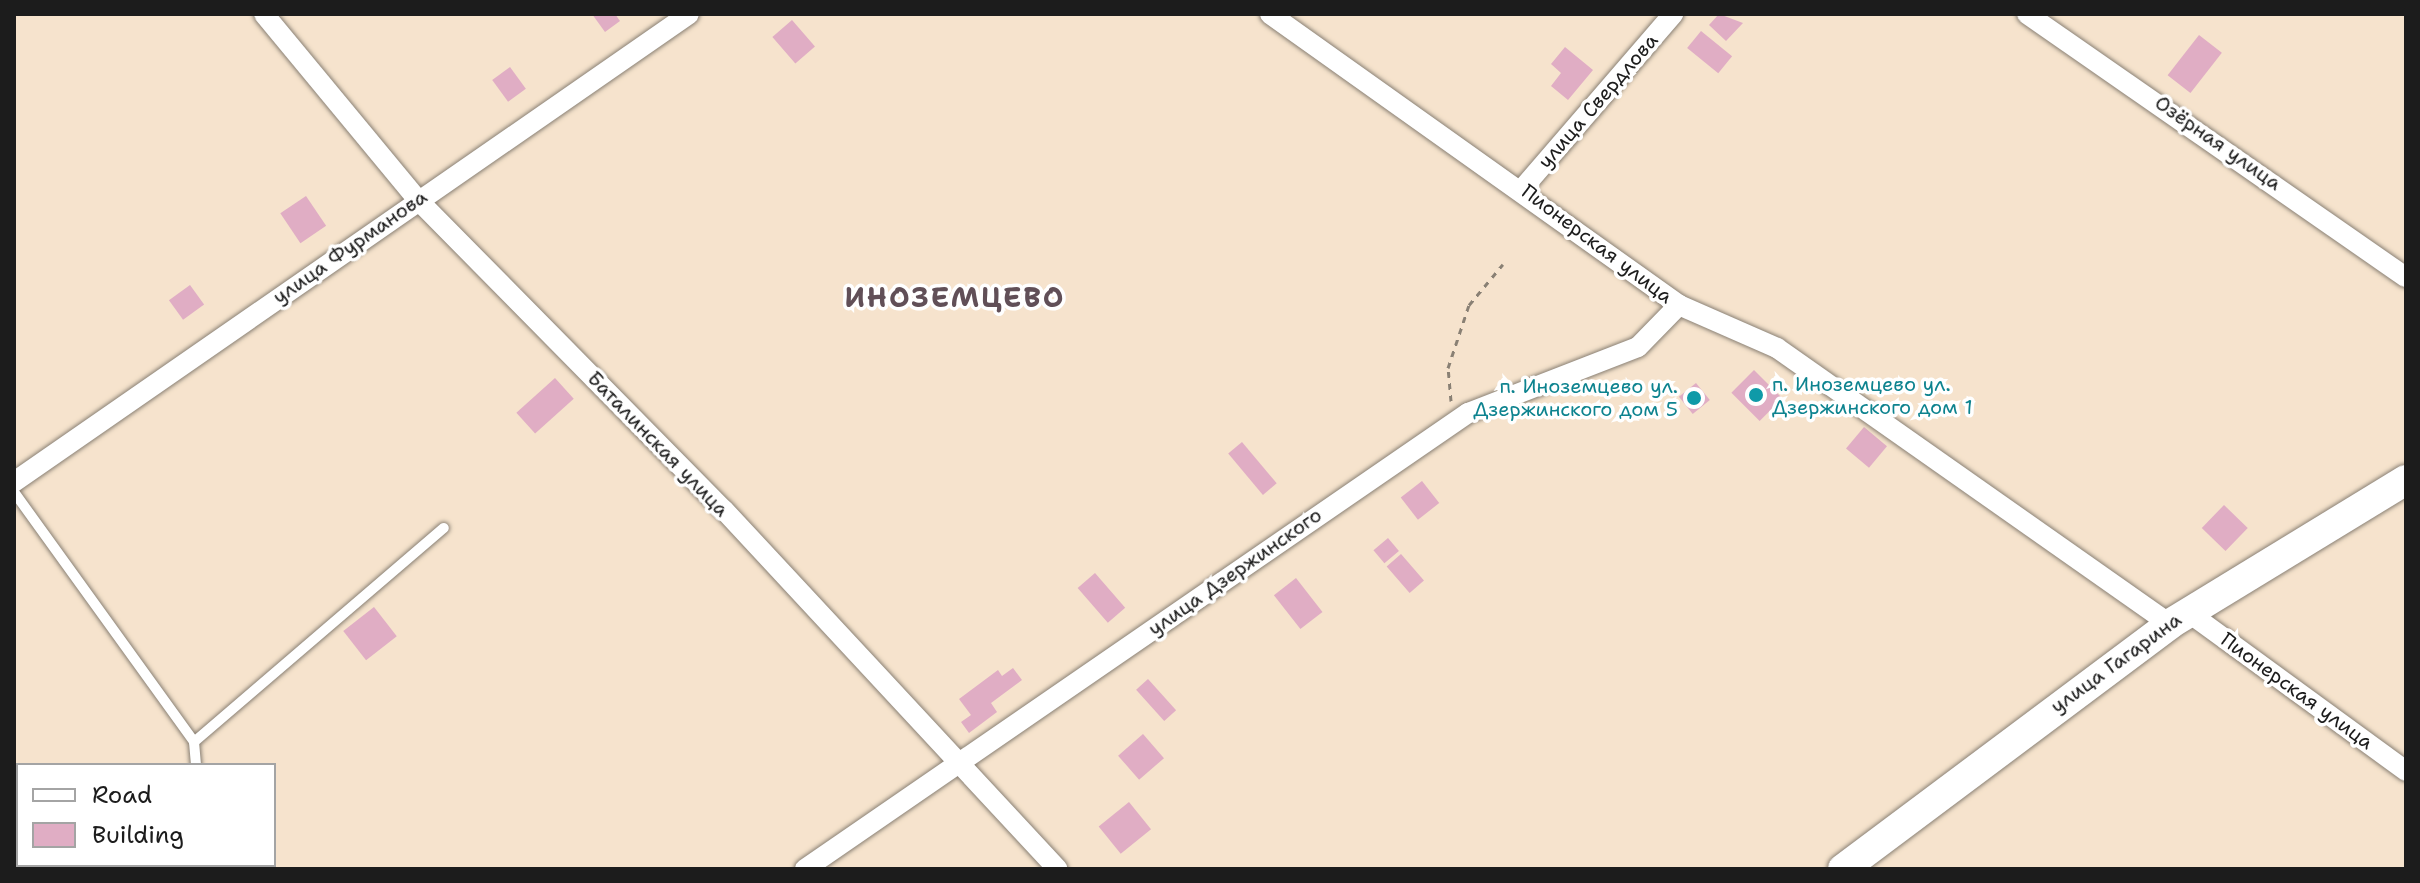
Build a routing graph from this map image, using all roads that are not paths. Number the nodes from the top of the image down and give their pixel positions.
1 (264, 14) edge
2 (689, 14) edge
3 (1270, 14) edge
4 (1673, 14) edge
5 (2027, 14) edge
6 (1523, 188) junction
7 (417, 199) junction
8 (2406, 277) edge
9 (1679, 305) junction
10 (2406, 480) edge
11 (14, 482) edge
12 (14, 492) edge
13 (444, 528) dead end
14 (2179, 618) junction
15 (194, 742) junction
16 (196, 763) edge
17 (958, 767) junction
18 (2406, 771) edge
19 (805, 869) edge
20 (1058, 869) edge
21 (1843, 869) edge

1 - 7 street, Баталинская улица
2 - 7 street, улица Фурманова
3 - 6 street, Пионерская улица
4 - 6 street, улица Свердлова
5 - 8 street, Озёрная улица
6 - 9 street, Пионерская улица
7 - 11 street, улица Фурманова
7 - 17 street, Баталинская улица
9 - 14 street, Пионерская улица
9 - 17 street, улица Дзержинского
10 - 14 main road, улица Гагарина
12 - 15 lane
13 - 15 lane
14 - 18 street, Пионерская улица
14 - 21 main road, улица Гагарина
15 - 16 lane
17 - 19 street, улица Дзержинского
17 - 20 street, Баталинская улица

